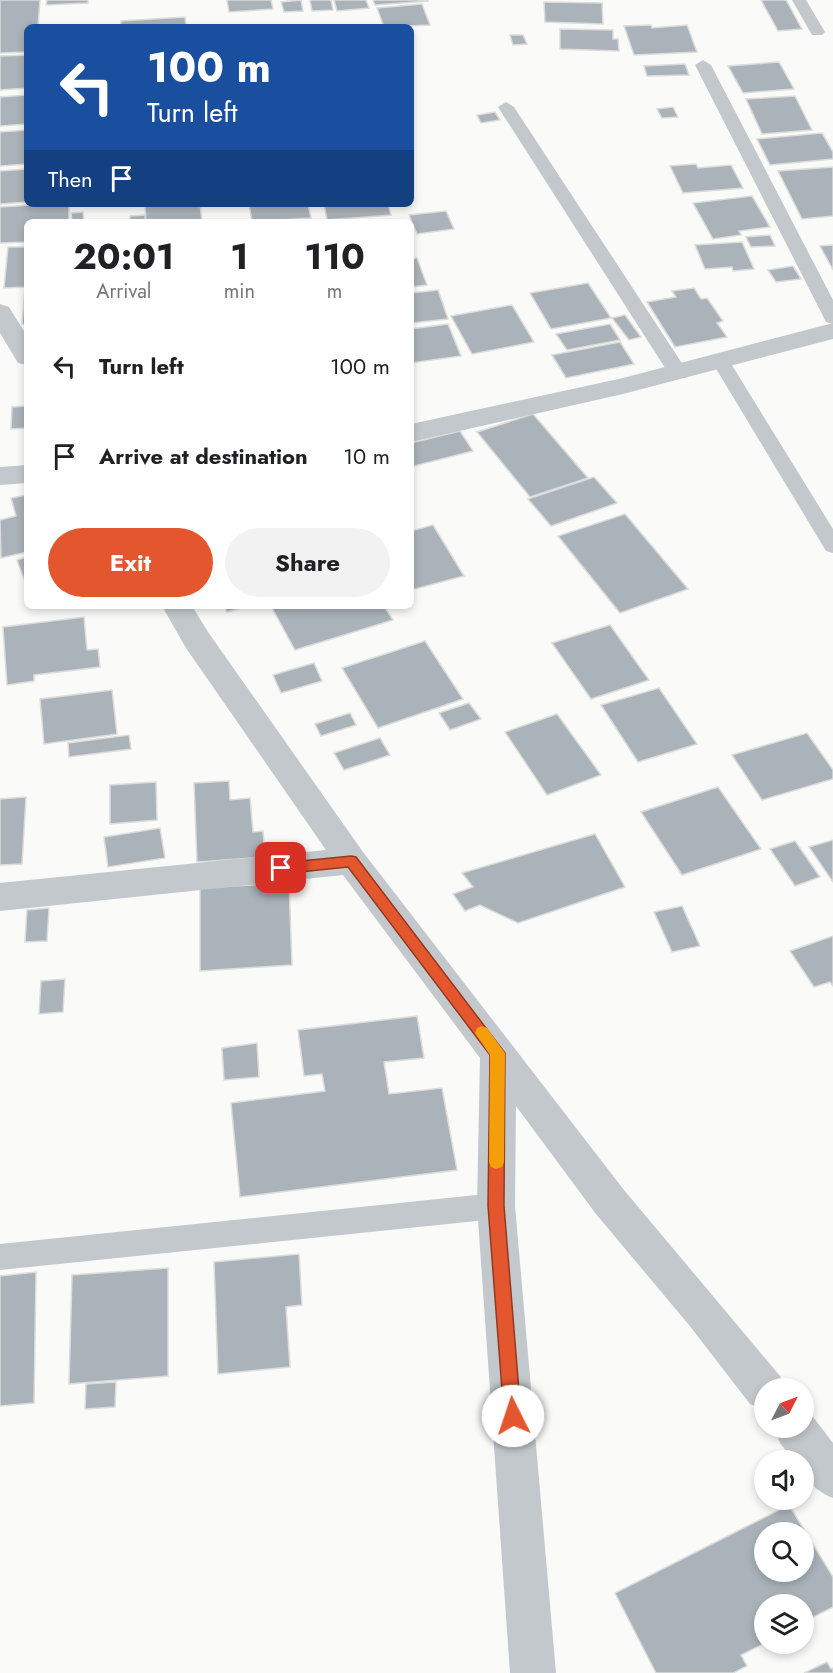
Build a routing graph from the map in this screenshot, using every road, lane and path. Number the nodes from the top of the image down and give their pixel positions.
1 (799, 0) edge
2 (817, 32) dead end
3 (703, 65) dead end
4 (506, 107) dead end
5 (1, 315) edge
6 (833, 318) edge
7 (833, 331) edge
8 (24, 352) edge
9 (721, 362) junction
10 (679, 374) junction
11 (414, 433) edge
12 (24, 474) edge
13 (0, 476) edge
14 (833, 546) edge
15 (179, 609) edge
16 (351, 861) junction
17 (0, 897) edge
18 (498, 1053) junction
19 (496, 1206) junction
20 (0, 1257) edge
21 (755, 1378) edge
22 (803, 1438) edge
23 (833, 1477) edge
24 (533, 1673) edge

1 - 2 lane
3 - 6 lane
4 - 10 lane
5 - 8 street
7 - 9 street
9 - 10 street
9 - 14 lane
10 - 11 street
12 - 13 street
15 - 16 street
16 - 17 street
16 - 18 street
18 - 19 street
18 - 21 street
19 - 20 lane
19 - 24 street
22 - 23 street

